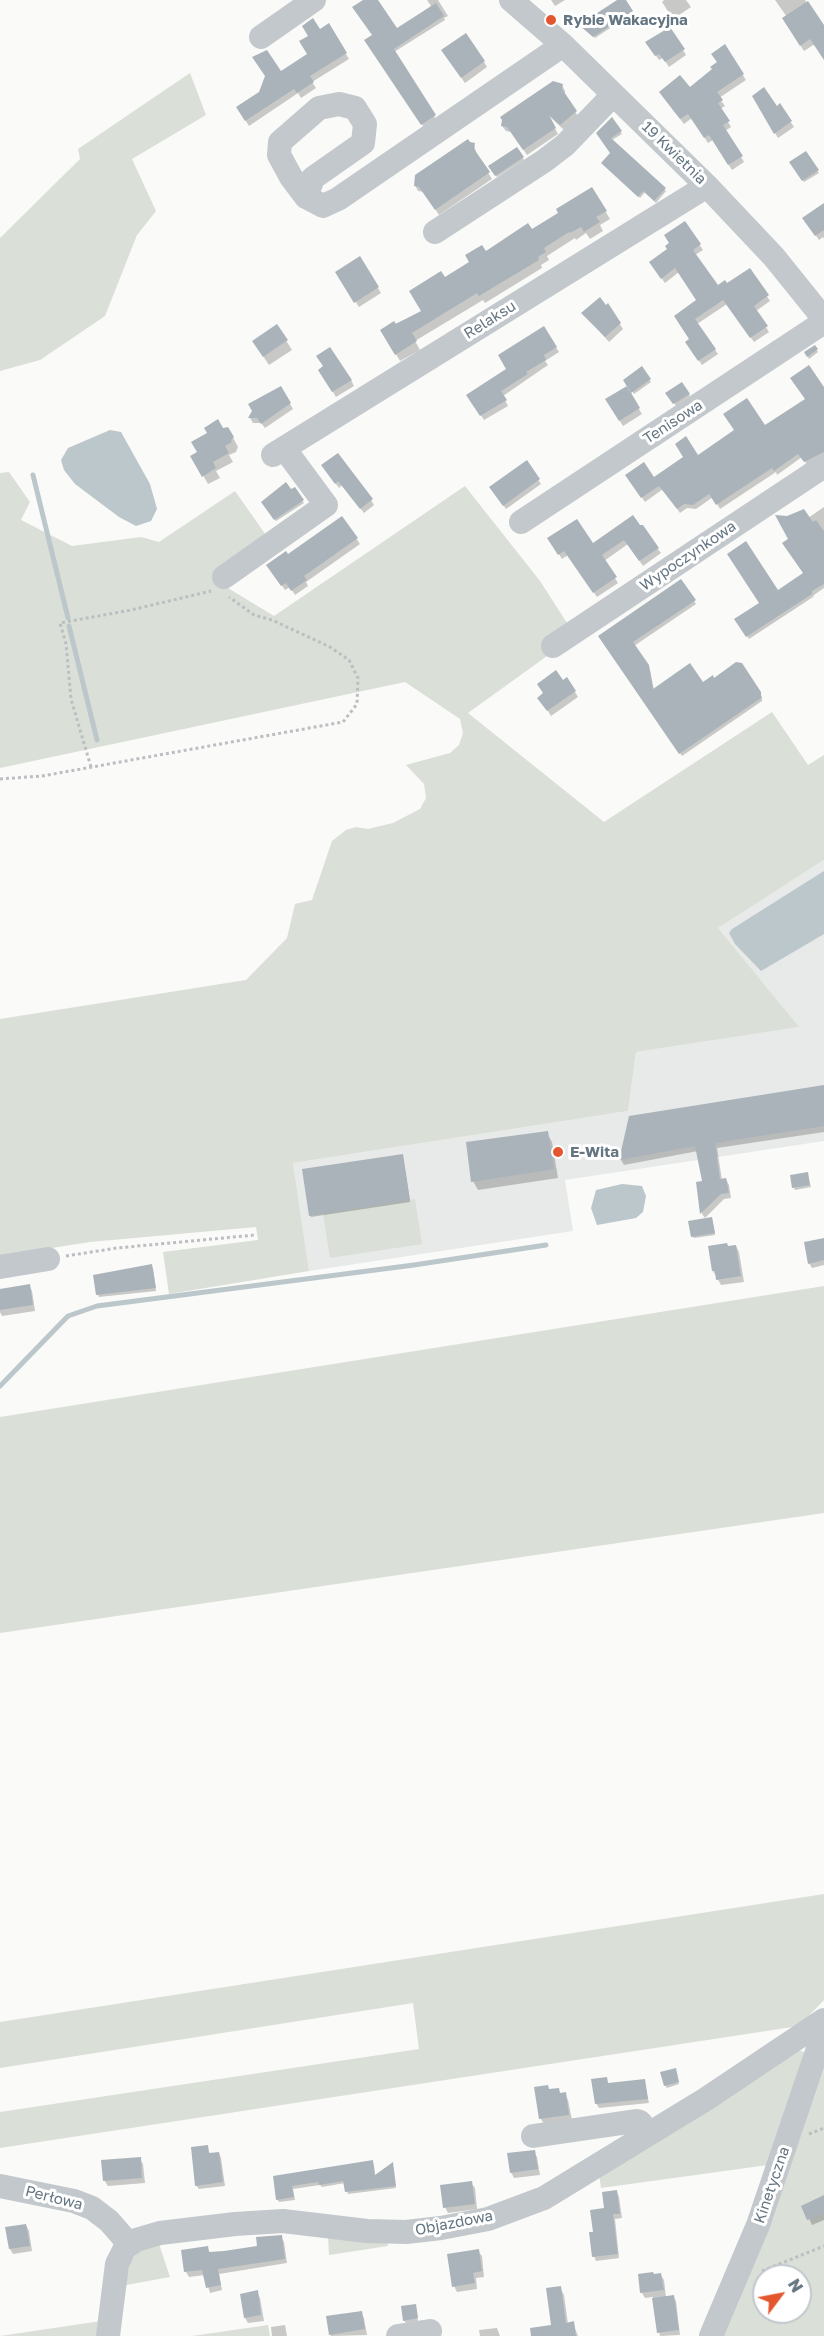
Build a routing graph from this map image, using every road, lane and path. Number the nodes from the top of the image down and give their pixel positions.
1 (314, 0) edge
2 (511, 0) edge
3 (261, 37) dead end
4 (563, 45) junction
5 (614, 95) junction
6 (707, 186) junction
7 (306, 197) dead end
8 (435, 232) dead end
9 (824, 321) edge
10 (824, 466) edge
11 (521, 522) dead end
12 (223, 587) junction
13 (553, 646) dead end
14 (91, 766) junction
15 (0, 779) edge
16 (255, 1235) dead end
17 (48, 1259) joint
18 (0, 1267) edge
19 (824, 2020) edge
20 (824, 2031) edge
21 (824, 2128) edge
22 (649, 2134) junction
23 (533, 2136) dead end
24 (806, 2136) dead end
25 (0, 2186) edge
26 (129, 2244) junction
27 (824, 2246) edge
28 (778, 2264) edge
29 (430, 2331) dead end
30 (108, 2336) edge
31 (398, 2336) edge
32 (711, 2336) edge

1 - 3 street
2 - 4 street, 19 Kwietnia
4 - 5 street, 19 Kwietnia
4 - 7 street
5 - 6 street, 19 Kwietnia
5 - 8 street
6 - 9 street, 19 Kwietnia
6 - 12 street, Relaksu
9 - 11 street, Tenisowa
10 - 13 street, Wypoczynkowa
12 - 14 path
12 - 14 path
14 - 15 path
16 - 17 path
17 - 18 street
19 - 22 street, Objazdowa
20 - 32 street, Kinetyczna
21 - 24 path
22 - 23 street
22 - 26 street, Objazdowa
25 - 26 street, Perłowa
26 - 30 street
27 - 28 path
29 - 31 street

